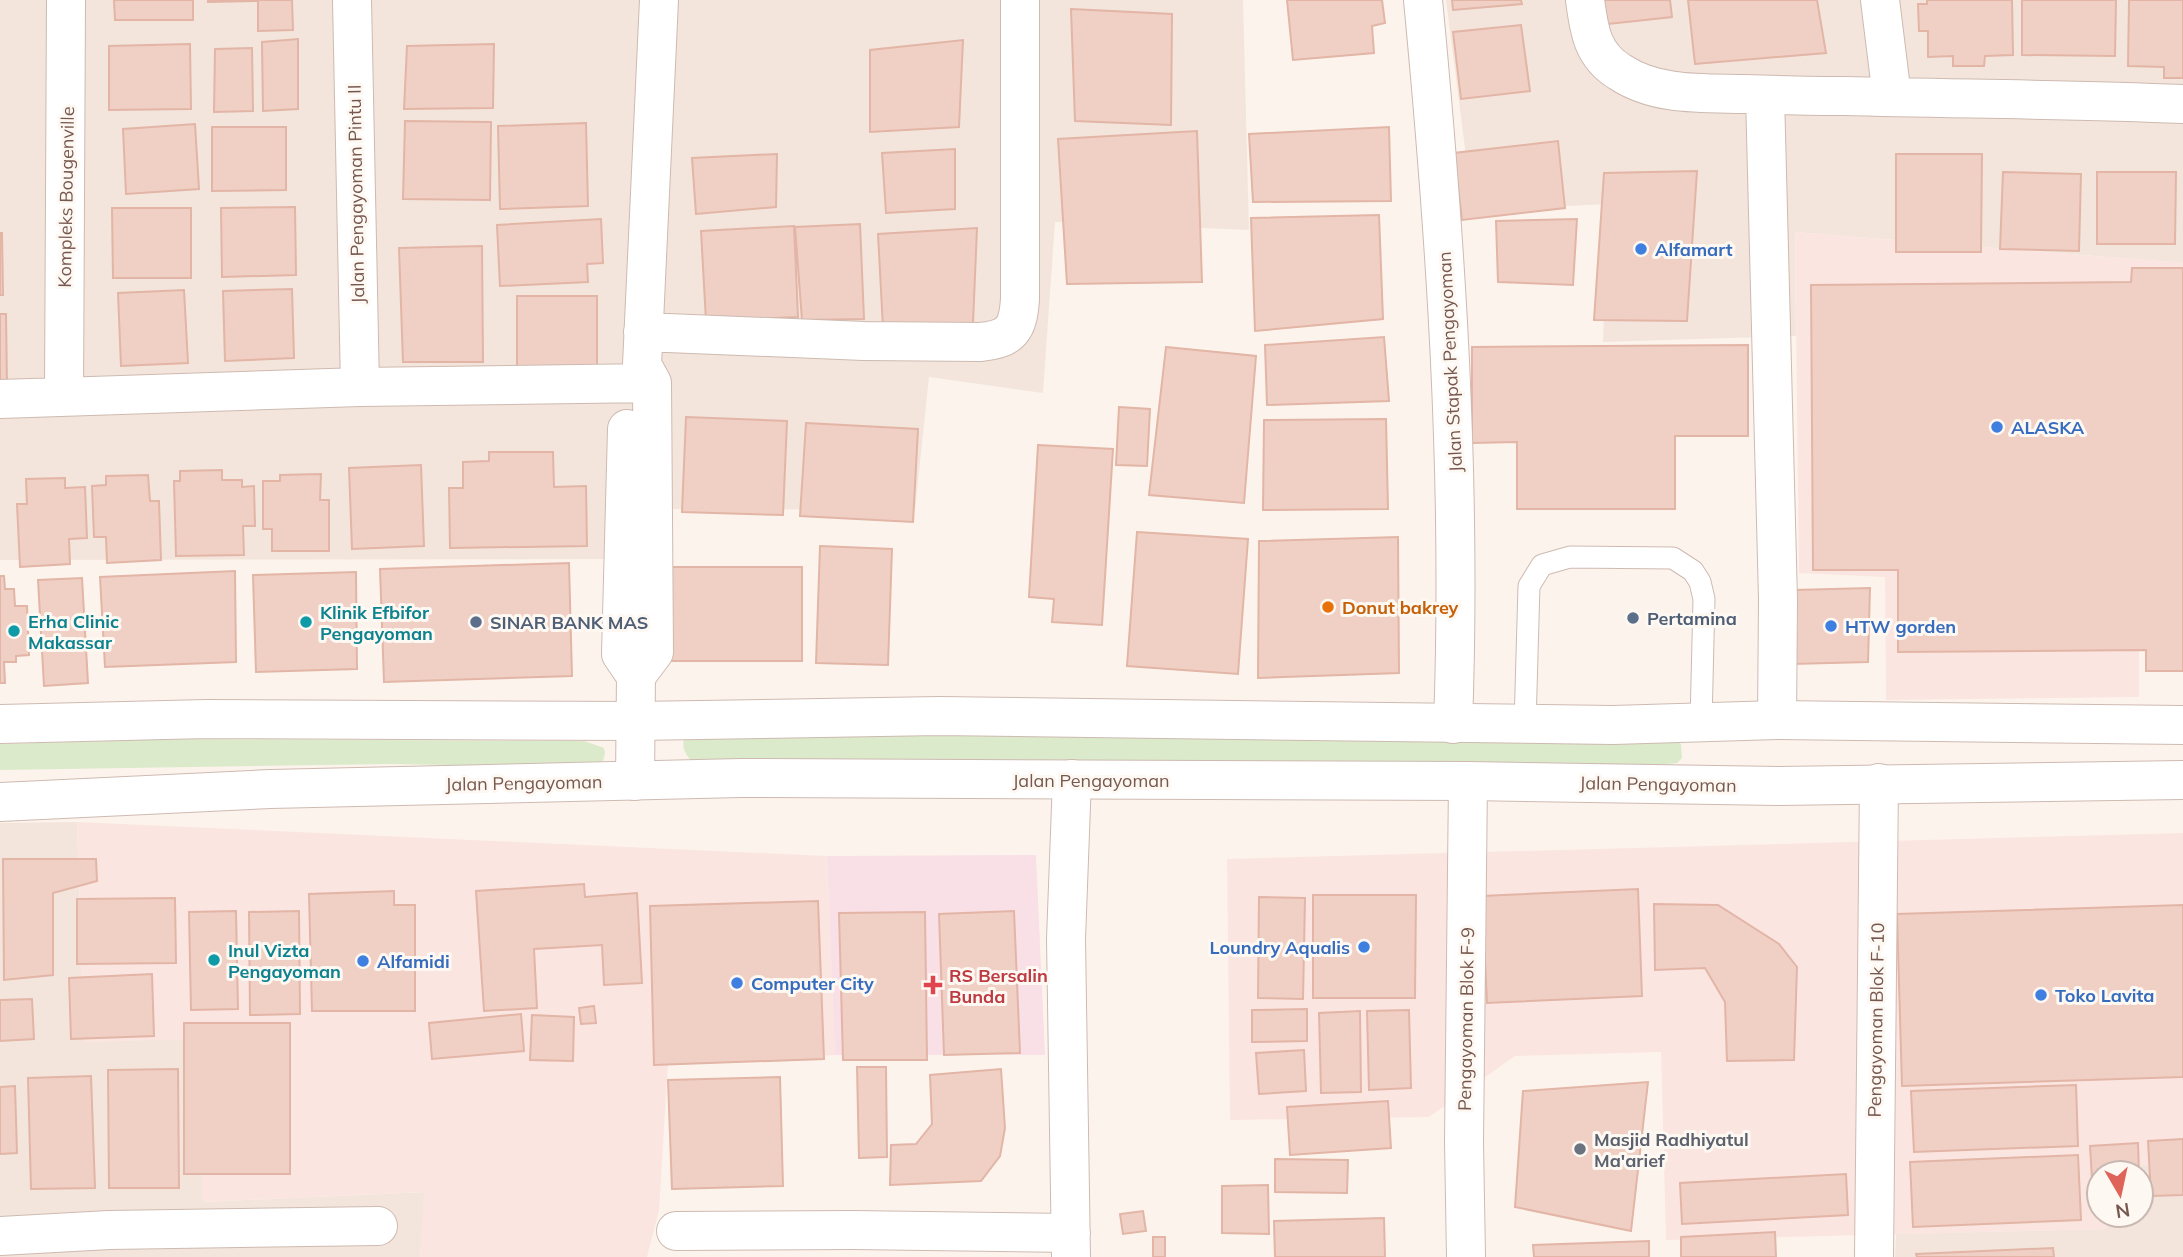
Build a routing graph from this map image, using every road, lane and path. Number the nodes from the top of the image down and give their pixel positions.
1 (66, 0) edge
2 (352, 0) edge
3 (659, 0) edge
4 (1020, 0) edge
5 (1423, 0) edge
6 (1585, 0) edge
7 (1880, 0) edge
8 (1765, 95) junction
9 (1892, 97) junction
10 (2183, 104) edge
11 (642, 366) junction
12 (360, 387) junction
13 (64, 395) junction
14 (0, 399) edge
15 (1777, 720) junction
16 (635, 721) junction
17 (1701, 722) junction
18 (0, 724) edge
19 (1453, 724) junction
20 (1525, 725) junction
21 (2183, 725) edge
22 (1072, 779) junction
23 (2183, 780) edge
24 (635, 781) junction
25 (1468, 781) junction
26 (1879, 783) junction
27 (0, 802) edge
28 (378, 1226) dead end
29 (676, 1231) dead end
30 (0, 1236) edge
31 (1071, 1245) edge
32 (1466, 1257) edge
33 (1874, 1257) edge

1 - 13 street, Kompleks Bougenville
2 - 12 street, Jalan Pengayoman Pintu II
3 - 11 street
4 - 11 street
5 - 19 street, Jalan Stapak Pengayoman
6 - 8 street
7 - 9 street
8 - 9 street
8 - 15 street
9 - 10 street
11 - 12 street
11 - 16 street
12 - 13 street
13 - 14 street
15 - 17 street
15 - 21 street
16 - 18 street
16 - 19 street
16 - 24 street
17 - 20 street
17 - 20 lane
19 - 20 street
22 - 24 street, Jalan Pengayoman
22 - 25 street, Jalan Pengayoman
22 - 31 street
23 - 26 street, Jalan Pengayoman
24 - 27 street, Jalan Pengayoman
25 - 26 street, Jalan Pengayoman
25 - 32 street, Pengayoman Blok F-9
26 - 33 street, Pengayoman Blok F-10
28 - 30 street
29 - 31 street

